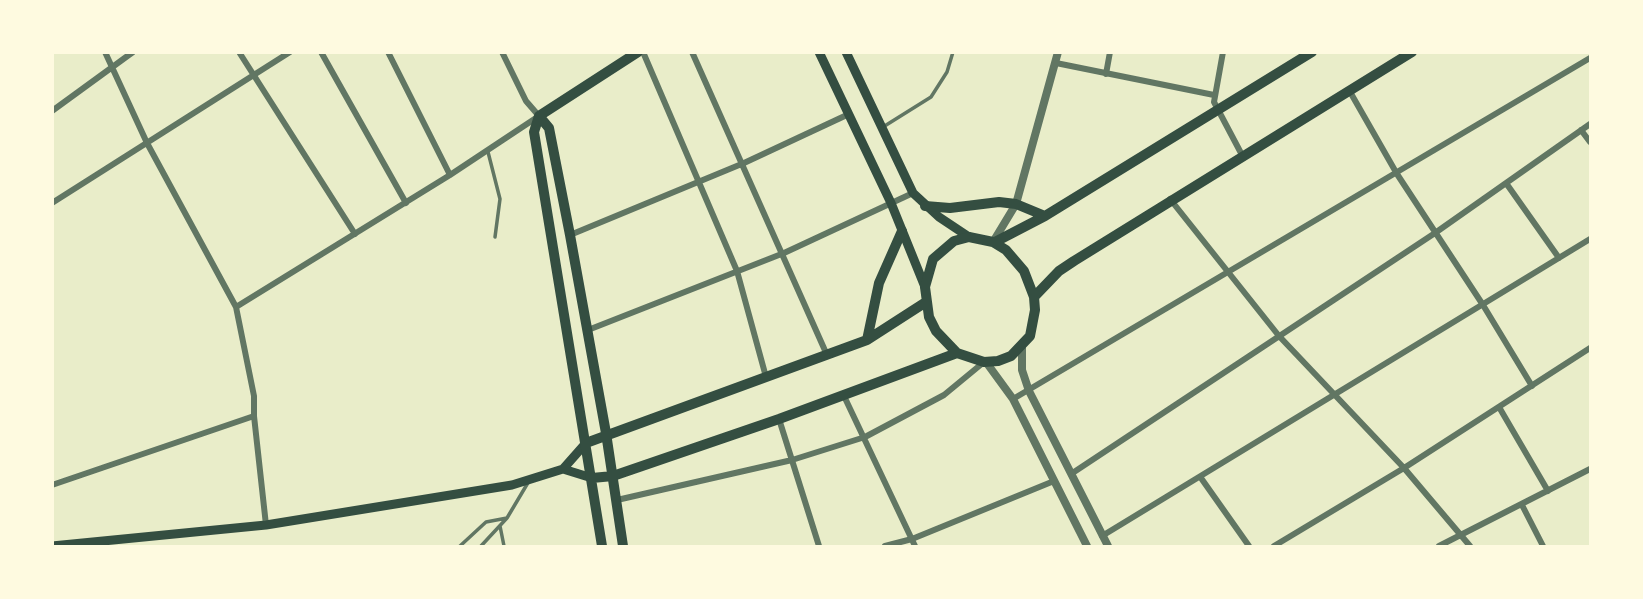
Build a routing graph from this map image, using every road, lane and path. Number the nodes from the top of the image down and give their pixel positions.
1 (105, 52) edge
2 (133, 52) edge
3 (239, 52) edge
4 (290, 52) edge
5 (321, 52) edge
6 (388, 52) edge
7 (502, 52) edge
8 (638, 52) edge
9 (643, 52) edge
10 (692, 52) edge
11 (820, 52) edge
12 (846, 52) edge
13 (953, 52) edge
14 (1058, 52) edge
15 (1110, 52) edge
16 (1223, 52) edge
17 (1312, 52) edge
18 (1412, 52) edge
19 (1591, 58) edge
20 (1056, 63) junction
21 (111, 67) junction
22 (1106, 74) junction
23 (252, 76) junction
24 (1349, 90) junction
25 (1213, 95) junction
26 (52, 111) edge
27 (1216, 111) junction
28 (849, 114) junction
29 (539, 116) junction
30 (1591, 124) edge
31 (881, 128) junction
32 (1581, 130) junction
33 (1591, 142) edge
34 (147, 143) junction
35 (487, 150) junction
36 (1242, 155) junction
37 (744, 163) junction
38 (1397, 174) junction
39 (450, 175) junction
40 (700, 181) junction
41 (1506, 183) junction
42 (913, 193) junction
43 (1170, 199) junction
44 (52, 203) edge
45 (406, 203) junction
46 (891, 203) junction
47 (1016, 204) junction
48 (925, 206) junction
49 (1045, 216) junction
50 (902, 231) junction
51 (1435, 233) junction
52 (355, 234) junction
53 (570, 235) junction
54 (495, 237) dead end
55 (968, 237) junction
56 (1591, 239) edge
57 (994, 242) junction
58 (784, 253) junction
59 (1559, 258) junction
60 (737, 271) junction
61 (1228, 274) junction
62 (925, 287) junction
63 (1034, 297) junction
64 (926, 302) junction
65 (1483, 305) junction
66 (236, 307) junction
67 (587, 330) junction
68 (1279, 336) junction
69 (867, 340) junction
70 (1022, 348) junction
71 (1591, 348) edge
72 (957, 352) junction
73 (827, 355) junction
74 (985, 362) junction
75 (766, 377) junction
76 (1532, 386) junction
77 (1028, 391) junction
78 (1334, 394) junction
79 (844, 396) junction
80 (1013, 399) junction
81 (1499, 407) junction
82 (254, 416) junction
83 (779, 419) junction
84 (606, 433) junction
85 (865, 437) junction
86 (586, 443) junction
87 (792, 460) junction
88 (1404, 468) junction
89 (563, 469) junction
90 (1591, 469) edge
91 (1071, 474) junction
92 (613, 476) junction
93 (592, 478) junction
94 (1201, 478) junction
95 (529, 481) junction
96 (1054, 481) junction
97 (52, 485) edge
98 (1548, 491) junction
99 (617, 500) junction
100 (1522, 505) junction
101 (507, 518) junction
102 (266, 525) junction
103 (500, 526) junction
104 (1102, 536) junction
105 (1461, 536) junction
106 (914, 543) edge
107 (52, 546) edge
108 (460, 547) edge
109 (481, 547) edge
110 (504, 547) edge
111 (602, 547) edge
112 (623, 547) edge
113 (819, 547) edge
114 (886, 547) edge
115 (1087, 547) edge
116 (1108, 547) edge
117 (1248, 547) edge
118 (1274, 547) edge
119 (1439, 547) edge
120 (1470, 547) edge
121 (1543, 547) edge

1 - 21 street
2 - 21 street
3 - 23 street
4 - 23 street
5 - 45 street
6 - 39 street
7 - 29 street
8 - 29 main road
9 - 40 street
10 - 37 street
11 - 28 main road
12 - 31 main road
13 - 31 lane
14 - 20 street
15 - 22 street
16 - 25 street
17 - 27 main road
18 - 24 main road
19 - 38 street
20 - 22 street
20 - 47 street
21 - 26 street
21 - 34 street
22 - 25 street
23 - 34 street
23 - 52 street
24 - 36 main road
24 - 38 street
25 - 27 street
27 - 36 street
27 - 49 main road
28 - 37 street
28 - 46 main road
29 - 35 street
29 - 53 main road
29 - 86 main road
30 - 32 street
31 - 42 main road
32 - 33 street
32 - 41 street
34 - 44 street
34 - 66 street
35 - 39 street
35 - 54 lane
36 - 43 main road
37 - 40 street
37 - 58 street
38 - 51 street
38 - 61 street
39 - 45 street
40 - 53 street
40 - 60 street
41 - 51 street
41 - 59 street
42 - 46 street
42 - 48 main road
43 - 61 street
43 - 63 main road
45 - 52 street
46 - 50 main road
46 - 58 street
47 - 48 main road
47 - 49 main road
47 - 57 street
48 - 55 main road
49 - 57 main road
50 - 62 main road
50 - 69 main road
51 - 65 street
51 - 68 street
52 - 66 street
53 - 67 main road
55 - 57 main road
55 - 62 main road
56 - 59 street
57 - 63 main road
58 - 60 street
58 - 73 street
59 - 65 street
60 - 67 street
60 - 75 street
61 - 68 street
61 - 77 street
62 - 64 main road
63 - 70 main road
64 - 69 main road
64 - 72 main road
65 - 76 street
65 - 78 street
66 - 82 street
67 - 84 main road
68 - 78 street
68 - 91 street
69 - 73 main road
70 - 74 main road
70 - 77 street
71 - 76 street
72 - 74 main road
72 - 79 main road
73 - 75 main road
74 - 80 street
74 - 85 street
75 - 84 main road
76 - 81 street
77 - 80 street
77 - 91 street
78 - 88 street
78 - 94 street
79 - 83 main road
79 - 85 street
80 - 96 street
81 - 88 street
81 - 98 street
82 - 97 street
82 - 102 street
83 - 87 street
83 - 92 main road
84 - 86 main road
84 - 92 main road
85 - 87 street
85 - 106 street
86 - 89 main road
86 - 93 main road
87 - 99 street
87 - 113 street
88 - 105 street
88 - 118 street
89 - 93 main road
89 - 95 main road
90 - 98 street
91 - 104 street
92 - 93 main road
92 - 99 main road
93 - 111 main road
94 - 104 street
94 - 117 street
95 - 101 lane
95 - 102 main road
96 - 106 street
96 - 115 street
98 - 100 street
99 - 112 main road
100 - 105 street
100 - 121 street
101 - 103 lane
101 - 108 lane
102 - 107 main road
103 - 109 lane
103 - 110 lane
104 - 116 street
105 - 119 street
105 - 120 street
106 - 114 street

